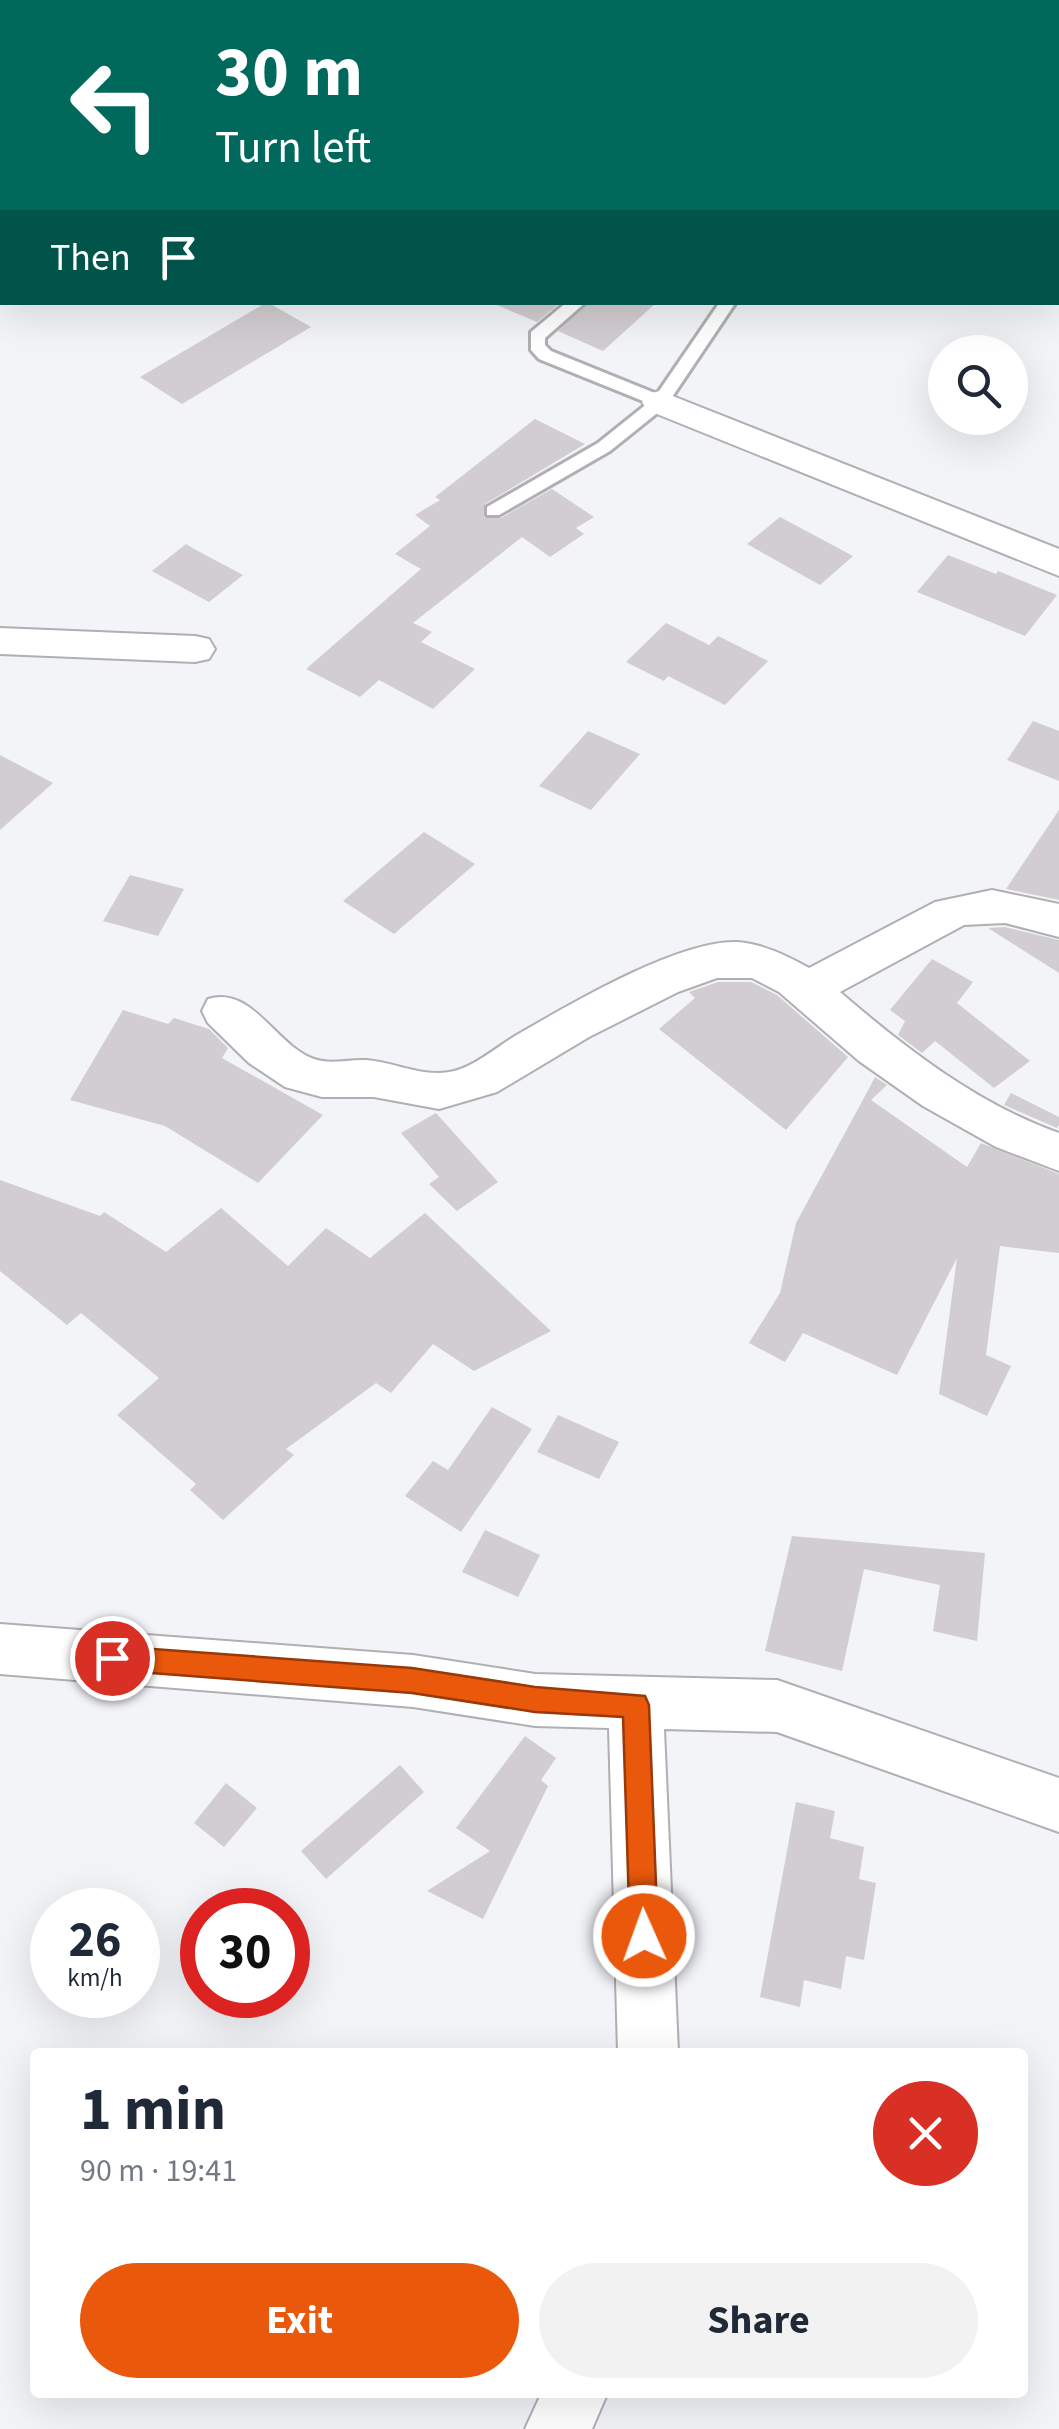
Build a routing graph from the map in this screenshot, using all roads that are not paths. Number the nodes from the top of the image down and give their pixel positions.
1 (574, 305) edge
2 (726, 305) edge
3 (660, 402) junction
4 (492, 511) dead end
5 (1059, 563) edge
6 (0, 641) edge
7 (194, 649) dead end
8 (1059, 921) edge
9 (807, 989) junction
10 (224, 1011) dead end
11 (1059, 1152) edge
12 (0, 1649) edge
13 (636, 1705) junction
14 (1059, 1805) edge
15 (648, 2048) edge
16 (573, 2398) edge
17 (558, 2429) edge

1 - 3 lane
2 - 3 lane
3 - 4 lane
3 - 5 street
6 - 7 street
8 - 9 street
9 - 10 street
9 - 11 street
12 - 13 street
13 - 14 street
13 - 15 street
16 - 17 street

